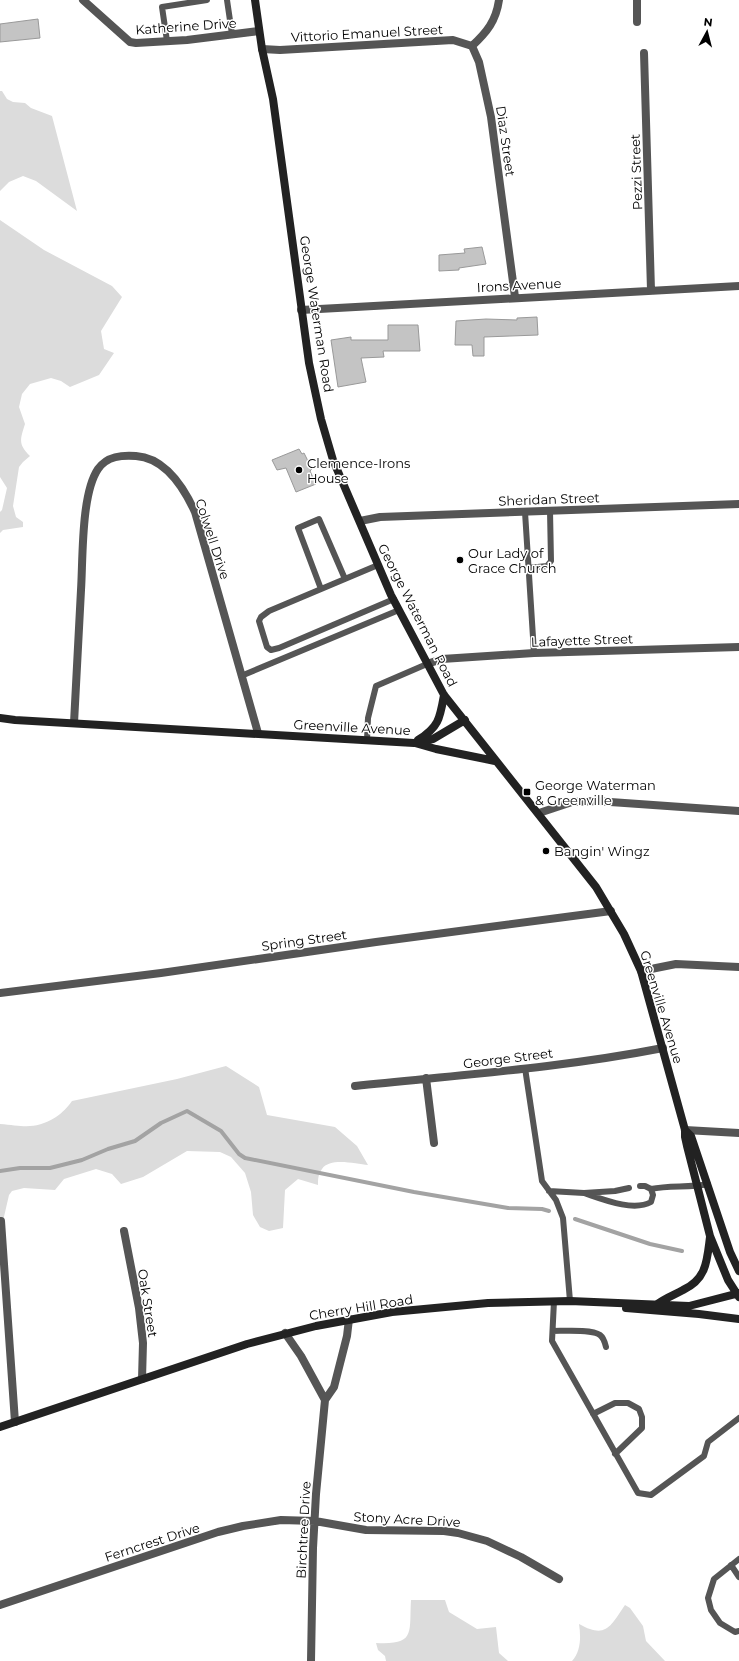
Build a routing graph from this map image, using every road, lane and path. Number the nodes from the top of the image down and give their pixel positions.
1 (84, 0) edge
2 (207, 0) edge
3 (227, 0) edge
4 (255, 0) edge
5 (499, 0) edge
6 (637, 0) edge
7 (637, 22) dead end
8 (259, 31) junction
9 (232, 34) junction
10 (167, 41) junction
11 (472, 46) junction
12 (262, 49) junction
13 (644, 53) dead end
14 (739, 286) edge
15 (651, 290) junction
16 (515, 297) junction
17 (301, 310) junction
18 (739, 504) edge
19 (550, 511) junction
20 (525, 512) junction
21 (360, 521) junction
22 (378, 565) junction
23 (528, 568) junction
24 (345, 579) junction
25 (321, 589) junction
26 (394, 599) junction
27 (399, 610) junction
28 (739, 647) edge
29 (534, 653) junction
30 (427, 664) junction
31 (241, 676) junction
32 (444, 695) junction
33 (0, 718) edge
34 (465, 720) junction
35 (74, 723) junction
36 (258, 733) junction
37 (367, 740) junction
38 (414, 743) junction
39 (495, 761) junction
40 (739, 811) edge
41 (539, 813) junction
42 (611, 911) junction
43 (739, 967) edge
44 (641, 971) junction
45 (0, 993) edge
46 (663, 1048) junction
47 (525, 1068) junction
48 (426, 1078) junction
49 (355, 1086) dead end
50 (685, 1130) junction
51 (739, 1133) edge
52 (434, 1143) dead end
53 (708, 1184) junction
54 (640, 1186) dead end
55 (697, 1186) junction
56 (629, 1188) dead end
57 (651, 1189) junction
58 (549, 1191) junction
59 (584, 1193) junction
60 (1, 1221) dead end
61 (124, 1231) dead end
62 (0, 1232) edge
63 (710, 1236) junction
64 (739, 1271) edge
65 (738, 1295) edge
66 (570, 1300) junction
67 (554, 1301) junction
68 (604, 1302) junction
69 (656, 1305) junction
70 (349, 1319) junction
71 (739, 1319) edge
72 (553, 1331) junction
73 (285, 1334) junction
74 (606, 1346) dead end
75 (142, 1379) junction
76 (325, 1400) junction
77 (593, 1414) junction
78 (739, 1418) edge
79 (15, 1422) junction
80 (0, 1427) edge
81 (616, 1454) junction
82 (315, 1521) junction
83 (739, 1560) edge
84 (731, 1565) junction
85 (560, 1578) dead end
86 (739, 1578) edge
87 (0, 1605) edge
88 (739, 1631) edge
89 (311, 1661) edge

1 - 10 street, Katherine Drive
2 - 10 lane
3 - 9 lane
4 - 8 main road, George Waterman Road
5 - 11 street
6 - 7 street
8 - 9 street, Katherine Drive
8 - 12 main road, George Waterman Road
9 - 10 street, Katherine Drive
11 - 12 street, Vittorio Emanuel Street
11 - 16 street, Diaz Street
12 - 17 main road, George Waterman Road
13 - 15 street, Pezzi Street
14 - 15 street, Irons Avenue
15 - 16 street, Irons Avenue
16 - 17 street, Irons Avenue
17 - 21 main road, George Waterman Road
18 - 19 street, Sheridan Street
19 - 20 street, Sheridan Street
19 - 23 lane
20 - 21 street, Sheridan Street
20 - 23 lane
21 - 22 main road, George Waterman Road
22 - 24 lane
22 - 26 main road, George Waterman Road
23 - 29 lane
24 - 25 lane
24 - 25 lane
25 - 26 lane
26 - 27 main road, George Waterman Road
27 - 30 main road, George Waterman Road
27 - 31 lane
28 - 29 street, Lafayette Street
29 - 30 street, Lafayette Street
30 - 32 main road, George Waterman Road
30 - 37 lane
31 - 35 street, Colwell Drive
31 - 36 street, Colwell Drive
32 - 34 main road, George Waterman Road
32 - 38 main road
33 - 35 main road, Greenville Avenue
34 - 38 main road, Greenville Avenue
34 - 39 main road, Greenville Avenue
35 - 36 main road, Greenville Avenue
36 - 37 main road, Greenville Avenue
37 - 38 main road, Greenville Avenue
38 - 39 main road
39 - 41 main road, Greenville Avenue
40 - 41 street
41 - 42 main road, Greenville Avenue
42 - 44 main road, Greenville Avenue
42 - 45 street, Spring Street
43 - 44 street
44 - 46 main road, Greenville Avenue
46 - 47 street, George Street
46 - 50 main road, Greenville Avenue
47 - 48 street, George Street
47 - 58 lane
48 - 49 street, George Street
48 - 52 street
50 - 51 street
50 - 53 main road, Greenville Avenue
50 - 55 main road, Greenville Avenue
53 - 55 lane
53 - 64 main road, Greenville Avenue
54 - 57 lane
55 - 57 lane
55 - 63 main road, Greenville Avenue
56 - 59 lane
57 - 59 lane
58 - 59 lane
58 - 66 lane
60 - 62 street
61 - 75 street, Oak Street
62 - 79 street
63 - 65 main road, Greenville Avenue
63 - 69 main road
65 - 69 main road, Cherry Hill Road
66 - 67 main road, Cherry Hill Road
66 - 68 main road, Cherry Hill Road
67 - 70 main road, Cherry Hill Road
67 - 72 lane
68 - 69 main road, Cherry Hill Road
68 - 71 main road
70 - 73 main road, Cherry Hill Road
70 - 76 street, Birchtree Drive
72 - 74 lane
72 - 77 lane
73 - 75 main road, Cherry Hill Road
73 - 76 street
75 - 79 main road, Cherry Hill Road
76 - 82 street, Birchtree Drive
77 - 81 lane
77 - 81 lane
78 - 81 lane
79 - 80 main road, Cherry Hill Road
82 - 85 street, Stony Acre Drive
82 - 87 street, Ferncrest Drive
82 - 89 street, Birchtree Drive
83 - 84 lane
84 - 86 lane
84 - 88 lane

